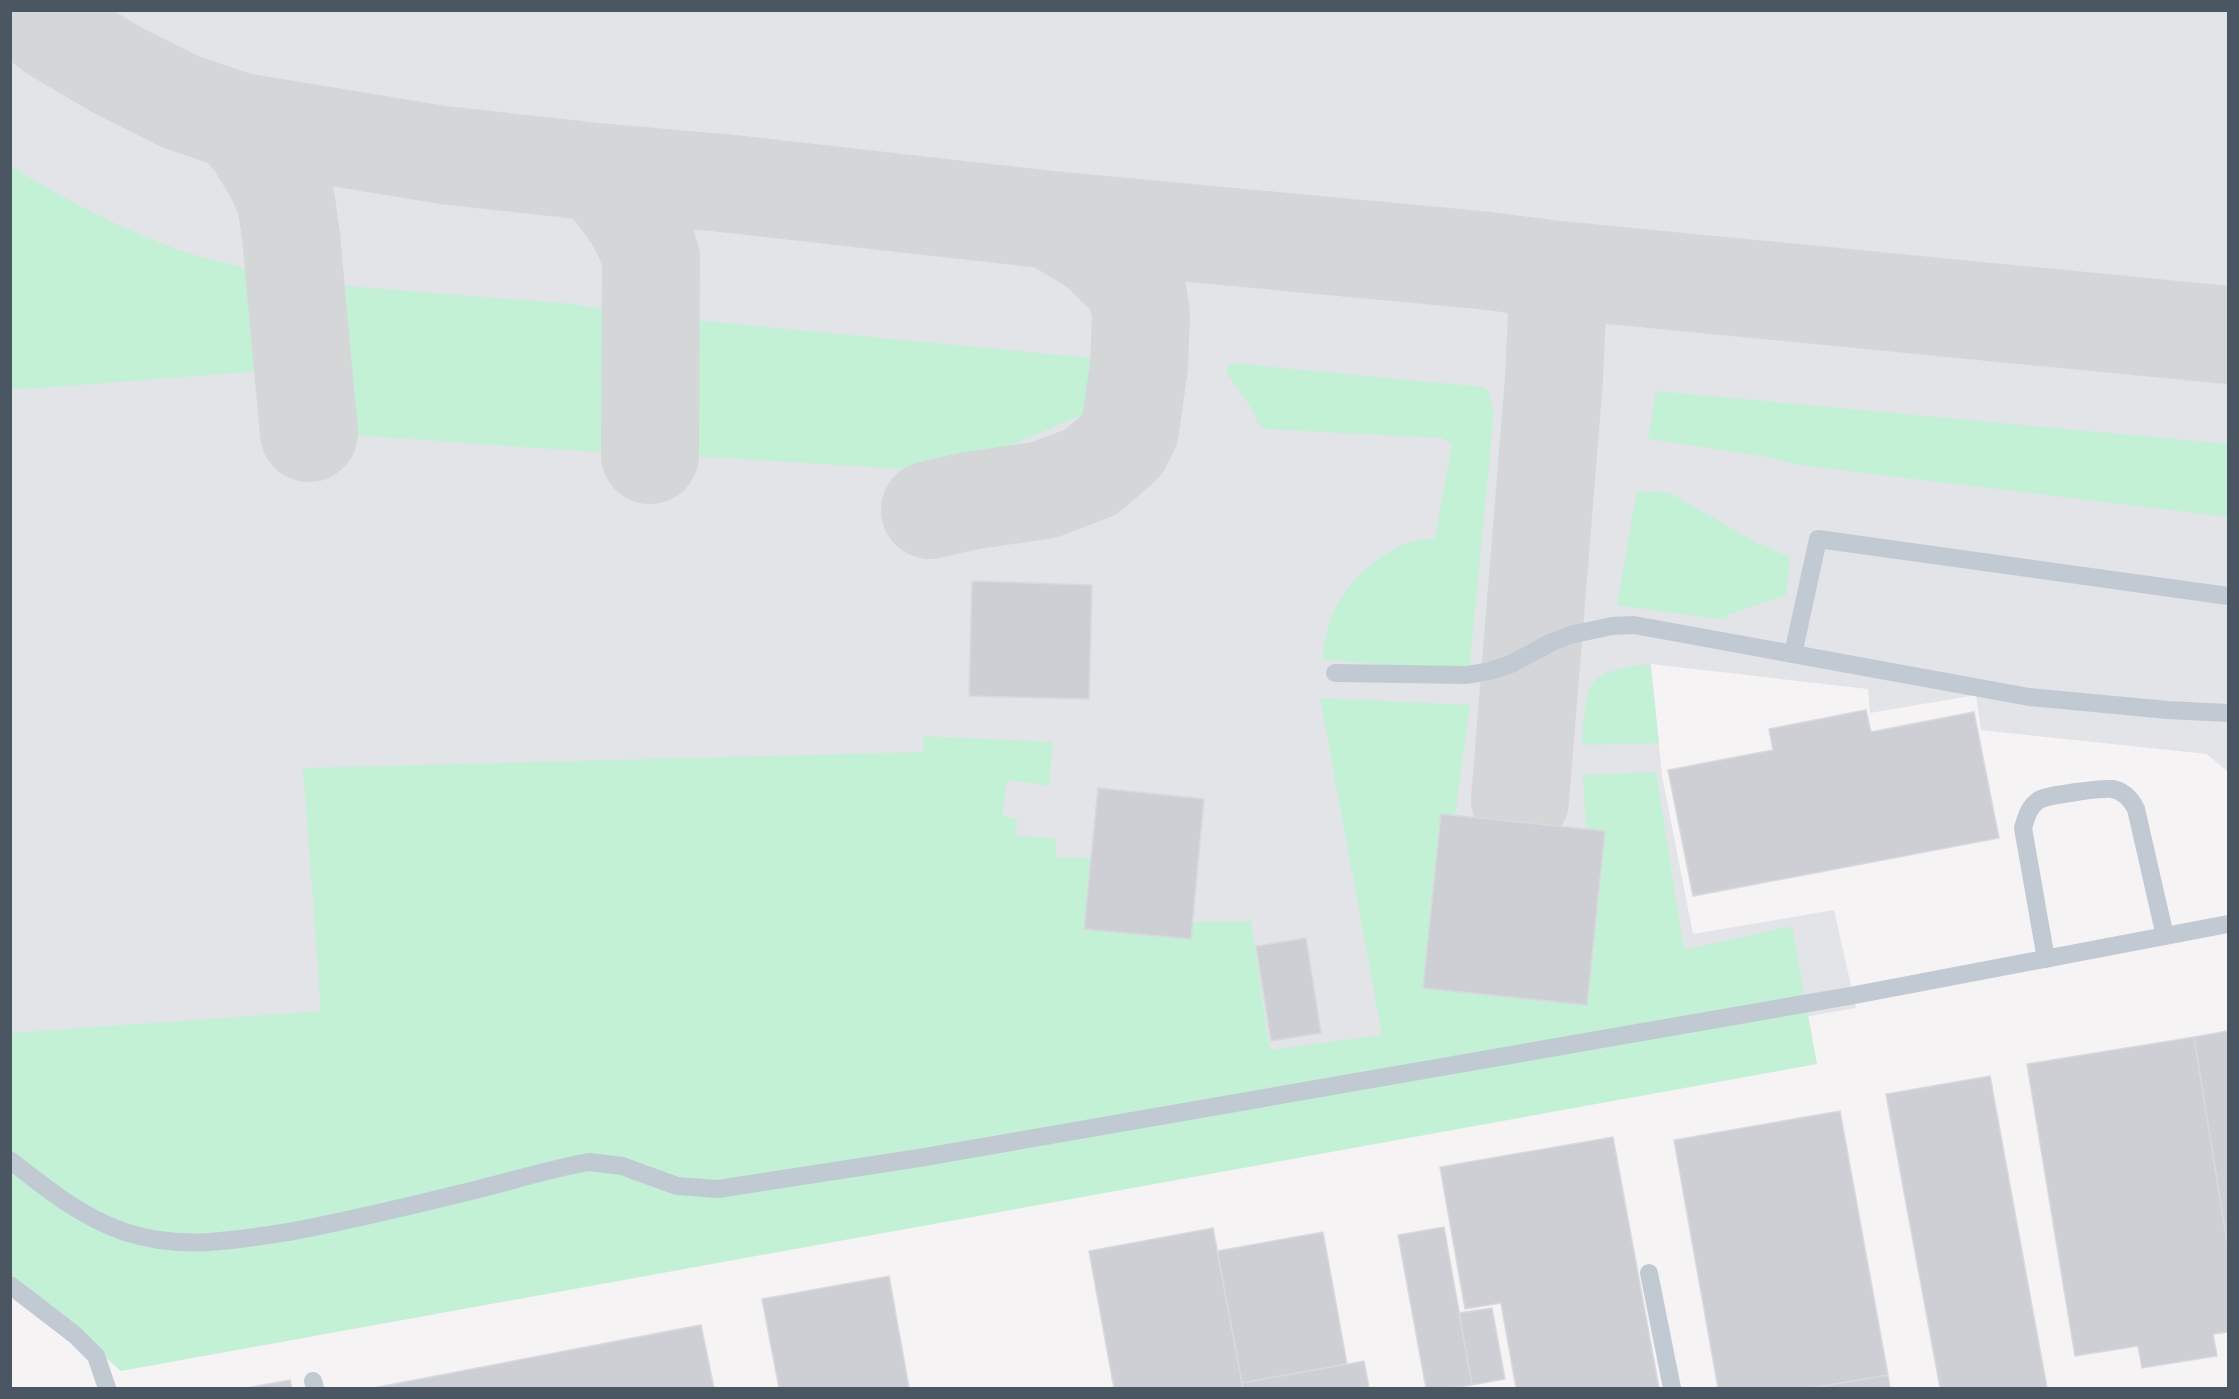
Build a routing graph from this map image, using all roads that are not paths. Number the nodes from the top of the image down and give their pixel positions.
1 (2229, 596) edge
2 (1793, 654) junction
3 (1335, 674) dead end
4 (2229, 713) edge
5 (2229, 924) edge
6 (2165, 936) junction
7 (2046, 959) junction
8 (10, 1160) edge
9 (1649, 1274) dead end
10 (10, 1285) edge
11 (108, 1389) edge
12 (1672, 1389) edge

1 - 2 lane
2 - 3 lane
2 - 4 lane
5 - 6 lane
6 - 7 lane
6 - 7 lane
7 - 8 lane
9 - 12 lane
10 - 11 lane

